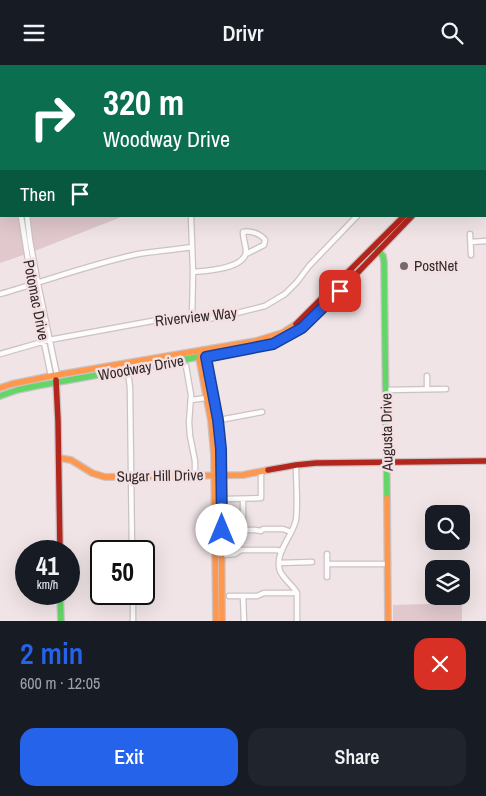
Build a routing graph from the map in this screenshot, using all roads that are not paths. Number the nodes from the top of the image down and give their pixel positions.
1 (22, 217) edge
2 (27, 217) edge
3 (191, 217) edge
4 (356, 217) edge
5 (403, 217) edge
6 (411, 217) edge
7 (470, 234) dead end
8 (486, 241) edge
9 (470, 242) junction
10 (192, 247) junction
11 (377, 249) junction
12 (246, 254) junction
13 (471, 255) dead end
14 (193, 272) junction
15 (35, 285) junction
16 (0, 294) edge
17 (192, 319) junction
18 (46, 341) junction
19 (0, 354) edge
20 (203, 355) junction
21 (186, 366) dead end
22 (128, 367) junction
23 (54, 376) junction
24 (427, 376) dead end
25 (55, 382) junction
26 (0, 388) edge
27 (427, 389) junction
28 (446, 389) dead end
29 (386, 390) junction
30 (0, 396) edge
31 (206, 398) junction
32 (191, 400) junction
33 (262, 412) dead end
34 (218, 420) junction
35 (211, 421) junction
36 (59, 457) junction
37 (486, 461) edge
38 (387, 462) junction
39 (296, 465) junction
40 (261, 471) junction
41 (214, 475) junction
42 (222, 475) junction
43 (195, 476) junction
44 (131, 477) junction
45 (227, 499) dead end
46 (243, 499) junction
47 (228, 530) dead end
48 (243, 530) junction
49 (291, 532) junction
50 (60, 540) edge
51 (132, 540) edge
52 (215, 551) junction
53 (282, 551) junction
54 (222, 552) junction
55 (327, 554) dead end
56 (312, 562) dead end
57 (279, 563) junction
58 (388, 564) junction
59 (327, 565) junction
60 (327, 577) dead end
61 (297, 593) junction
62 (229, 596) dead end
63 (244, 596) junction
64 (60, 605) edge
65 (133, 605) edge
66 (61, 621) edge
67 (133, 621) edge
68 (216, 621) edge
69 (222, 621) edge
70 (244, 621) edge
71 (297, 621) edge
72 (388, 621) edge

1 - 15 street, Potomac Drive
2 - 15 street, Potomac Drive
3 - 10 street
4 - 17 street, Riverview Way
5 - 11 main road, Woodway Drive
6 - 11 main road, Woodway Drive
7 - 9 street
8 - 9 street
9 - 13 street
10 - 14 street
10 - 15 street
11 - 20 main road, Woodway Drive
11 - 29 main road, Augusta Drive
12 - 12 street
12 - 14 street
14 - 17 street
15 - 16 street
15 - 18 street, Potomac Drive
17 - 18 street, Riverview Way
18 - 19 street, Riverview Way
18 - 23 street, Potomac Drive
20 - 22 main road, Woodway Drive
20 - 31 main road
20 - 34 main road
21 - 32 street
22 - 23 main road, Woodway Drive
22 - 25 main road, Woodway Drive
22 - 44 street
23 - 25 main road, Potomac Drive
23 - 26 main road, Woodway Drive
24 - 27 street
25 - 30 main road, Woodway Drive
25 - 36 main road, Potomac Drive
27 - 28 street
27 - 29 street
29 - 38 main road, Augusta Drive
31 - 32 street
31 - 35 main road
32 - 43 street
33 - 34 street
34 - 35 street
34 - 42 main road
35 - 41 main road
36 - 44 main road, Sugar Hill Drive
36 - 50 main road, Potomac Drive
37 - 38 main road, Sugar Hill Drive
38 - 39 main road, Sugar Hill Drive
38 - 58 main road, Augusta Drive
39 - 40 main road, Sugar Hill Drive
39 - 49 street
40 - 42 main road, Sugar Hill Drive
40 - 46 street
41 - 42 main road, Sugar Hill Drive
41 - 43 main road, Sugar Hill Drive
41 - 52 main road
42 - 54 main road
43 - 44 main road, Sugar Hill Drive
44 - 51 street
45 - 46 street
46 - 48 street
47 - 48 street
48 - 49 street
49 - 53 street
52 - 54 street
52 - 68 main road
53 - 54 street
53 - 57 street
54 - 69 main road
55 - 59 street
56 - 57 street
57 - 61 street
58 - 59 street
58 - 72 main road, Augusta Drive
59 - 60 street
61 - 63 street
61 - 71 street
62 - 63 street
63 - 70 street
64 - 66 main road
65 - 67 street

